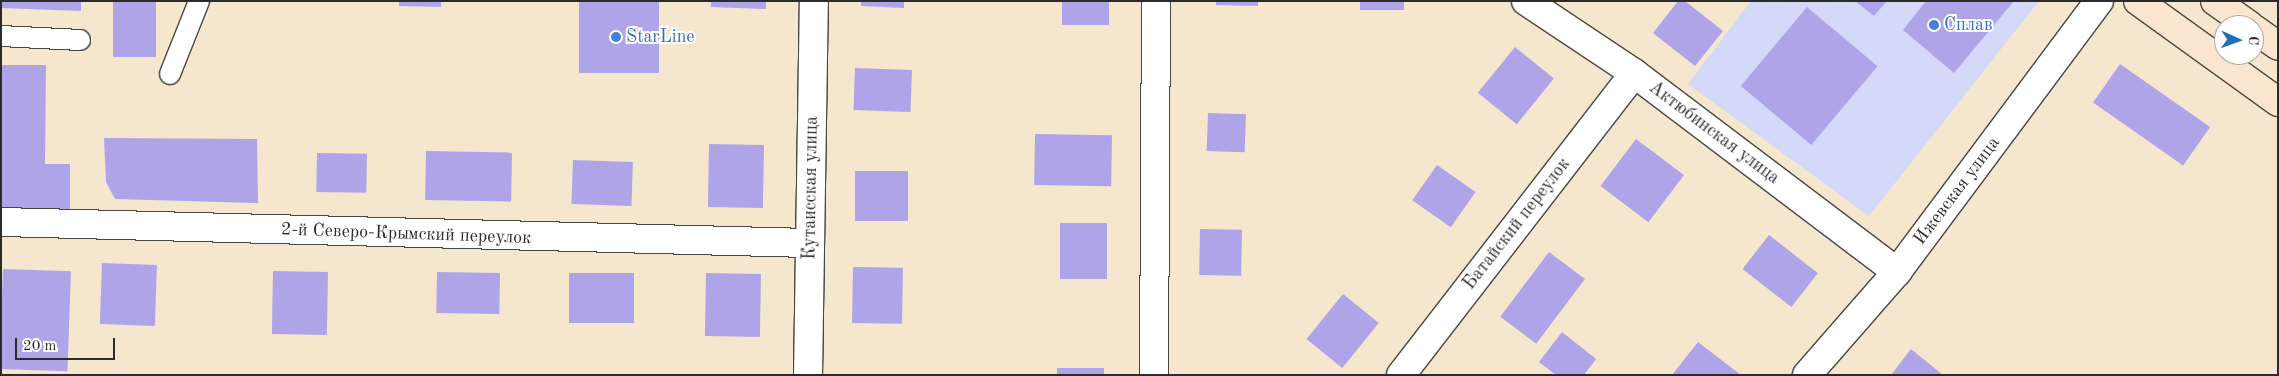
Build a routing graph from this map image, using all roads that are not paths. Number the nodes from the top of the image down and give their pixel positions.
1 (199, 1) edge
2 (814, 1) edge
3 (1156, 1) edge
4 (1526, 1) edge
5 (2099, 1) edge
6 (2138, 1) edge
7 (2215, 1) edge
8 (2234, 15) edge
9 (1, 36) edge
10 (2264, 36) edge
11 (80, 40) dead end
12 (2278, 46) edge
13 (1634, 73) junction
14 (170, 74) dead end
15 (2278, 102) edge
16 (1, 222) edge
17 (810, 243) junction
18 (1896, 272) junction
19 (808, 375) edge
20 (1154, 375) edge
21 (1400, 375) edge
22 (1806, 375) edge

1 - 14 lane
2 - 17 street, Кутаисская улица
3 - 20 street
4 - 13 street, Актюбинская улица
5 - 18 street, Ижевская улица
6 - 15 main road
7 - 8 main road
9 - 11 lane
10 - 12 main road
13 - 18 street, Актюбинская улица
13 - 21 street, Батайский переулок
16 - 17 street, 2-й Северо-Крымский переулок
17 - 19 street, Кутаисская улица
18 - 22 street, Ижевская улица

